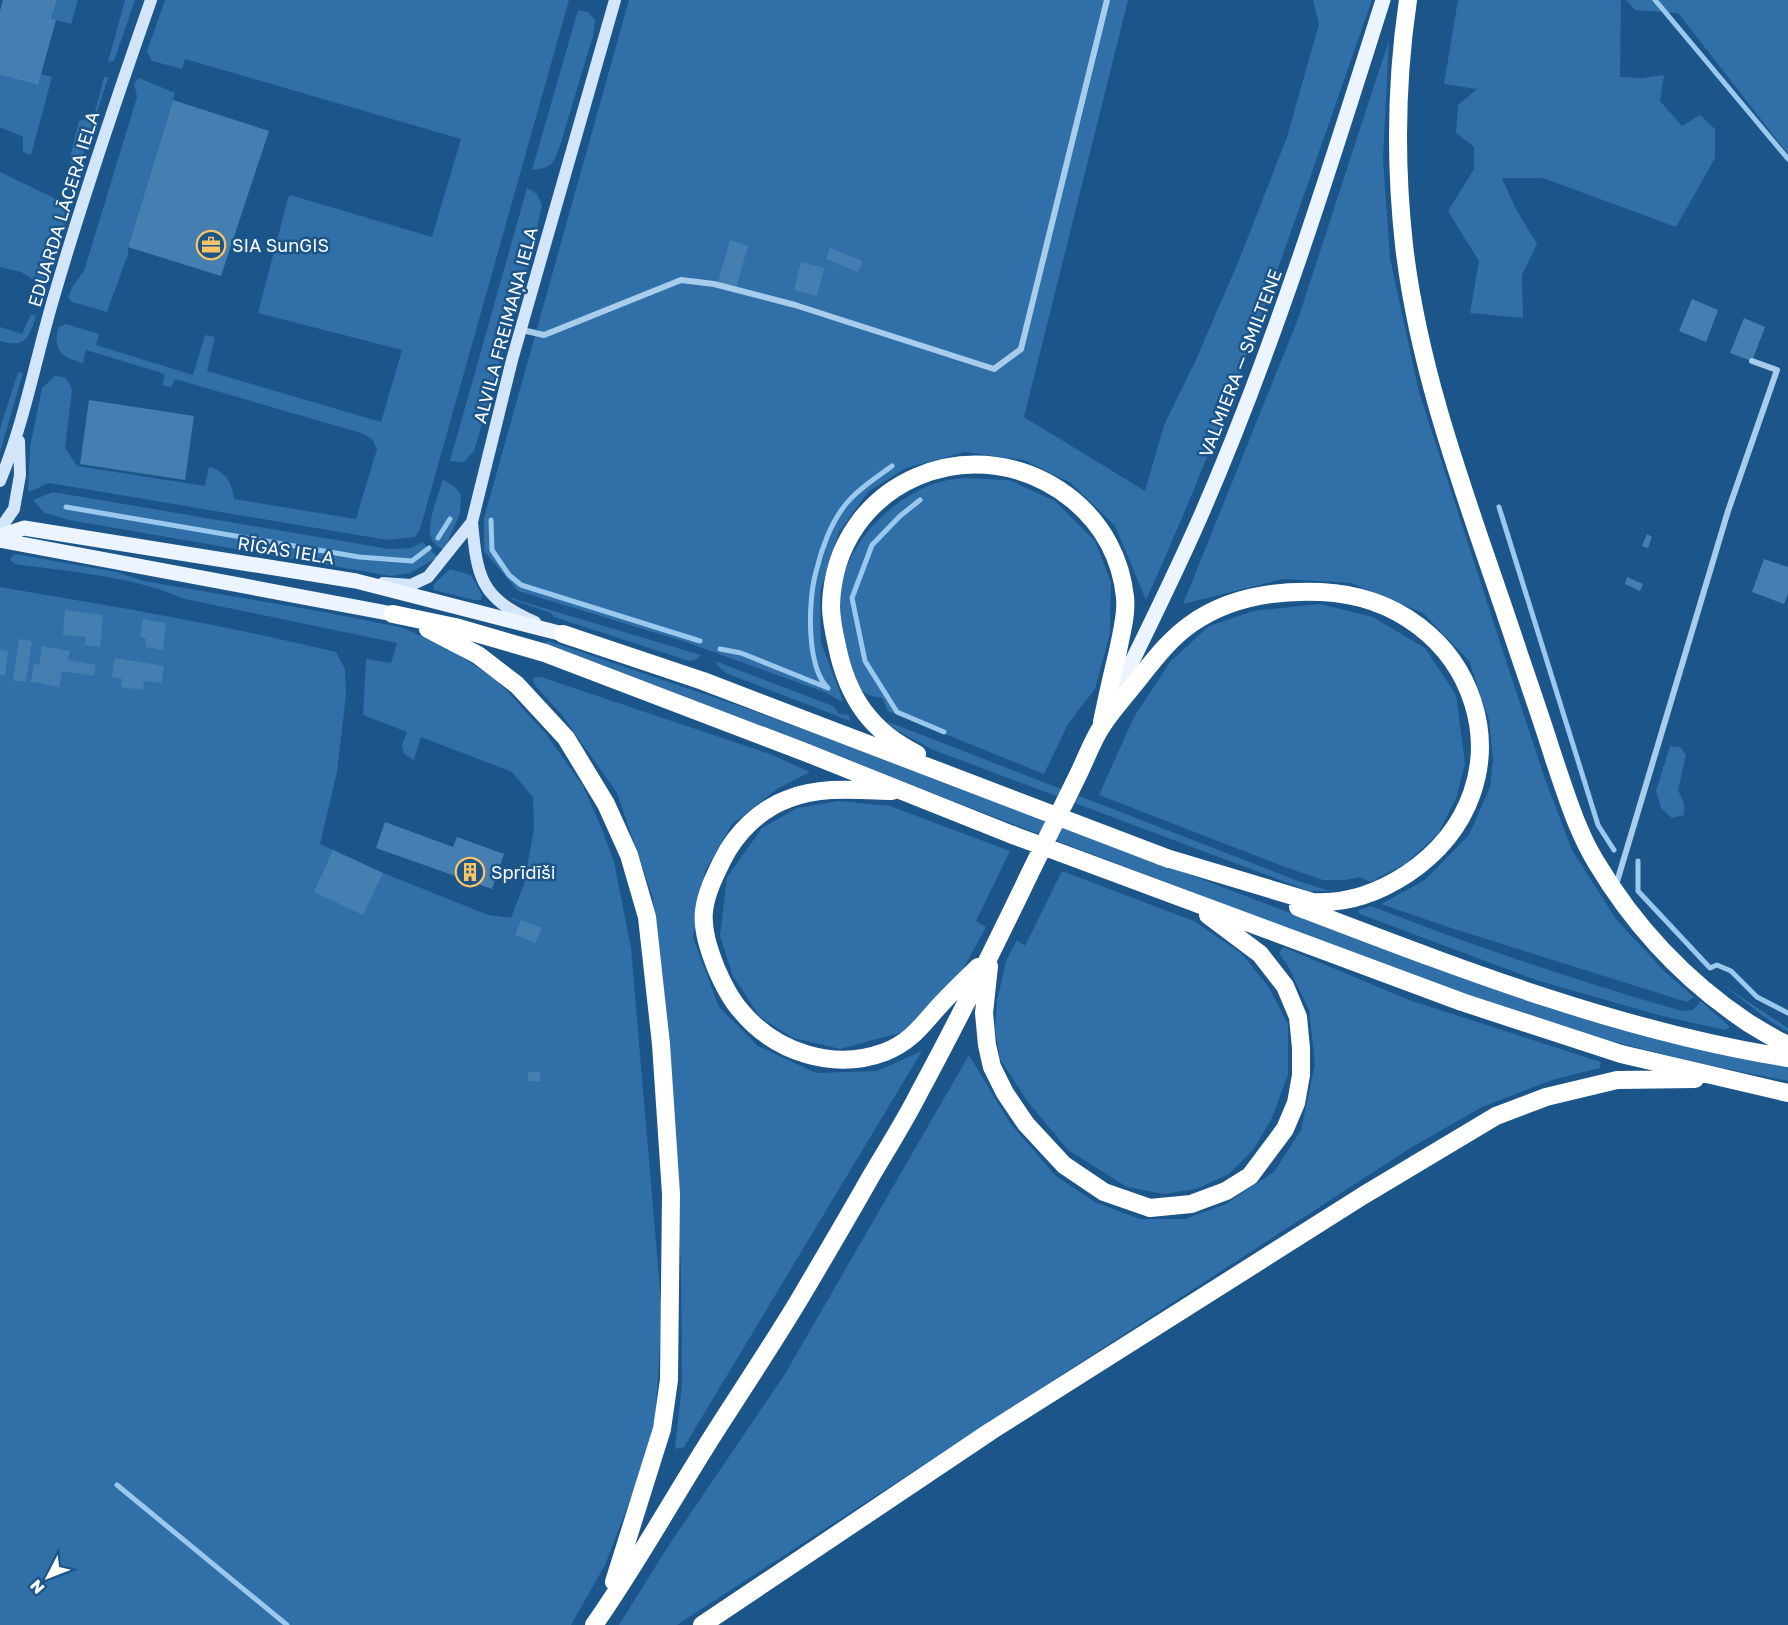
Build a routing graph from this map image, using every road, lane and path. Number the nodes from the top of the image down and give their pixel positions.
1 (151, 0) edge
2 (615, 0) edge
3 (1107, 0) edge
4 (1383, 0) edge
5 (1408, 0) edge
6 (522, 330) junction
7 (1752, 362) dead end
8 (19, 431) junction
9 (0, 481) edge
10 (472, 522) junction
11 (0, 529) edge
12 (0, 538) edge
13 (356, 581) junction
14 (393, 614) junction
15 (563, 634) junction
16 (1101, 727) junction
17 (905, 792) junction
18 (1016, 802) junction
19 (1160, 856) junction
20 (1614, 892) junction
21 (1190, 902) junction
22 (990, 955) junction
23 (1788, 1045) edge
24 (1788, 1058) edge
25 (1788, 1093) edge
26 (606, 1608) junction
27 (594, 1625) edge
28 (702, 1625) edge

1 - 8 street, EDUARDA LĀCERA IELA
2 - 6 street, ALVILA FREIMAŅA IELA
3 - 6 street
4 - 16 main road, VALMIERA — SMILTENE
5 - 20 highway
6 - 10 street, ALVILA FREIMAŅA IELA
7 - 20 street
8 - 9 street, EDUARDA LĀCERA IELA
8 - 11 street, EDUARDA LĀCERA IELA
10 - 13 street, ALVILA FREIMAŅA IELA
10 - 15 street
12 - 13 main road, RĪGAS IELA
12 - 14 main road, RĪGAS IELA
13 - 15 main road, RĪGAS IELA
14 - 17 highway
14 - 26 highway
15 - 18 highway
16 - 18 highway
16 - 19 highway
16 - 22 highway
17 - 21 highway
17 - 22 highway
18 - 19 highway
19 - 24 highway
20 - 23 highway
21 - 22 highway
21 - 25 highway
22 - 26 highway
25 - 28 highway
26 - 27 highway

